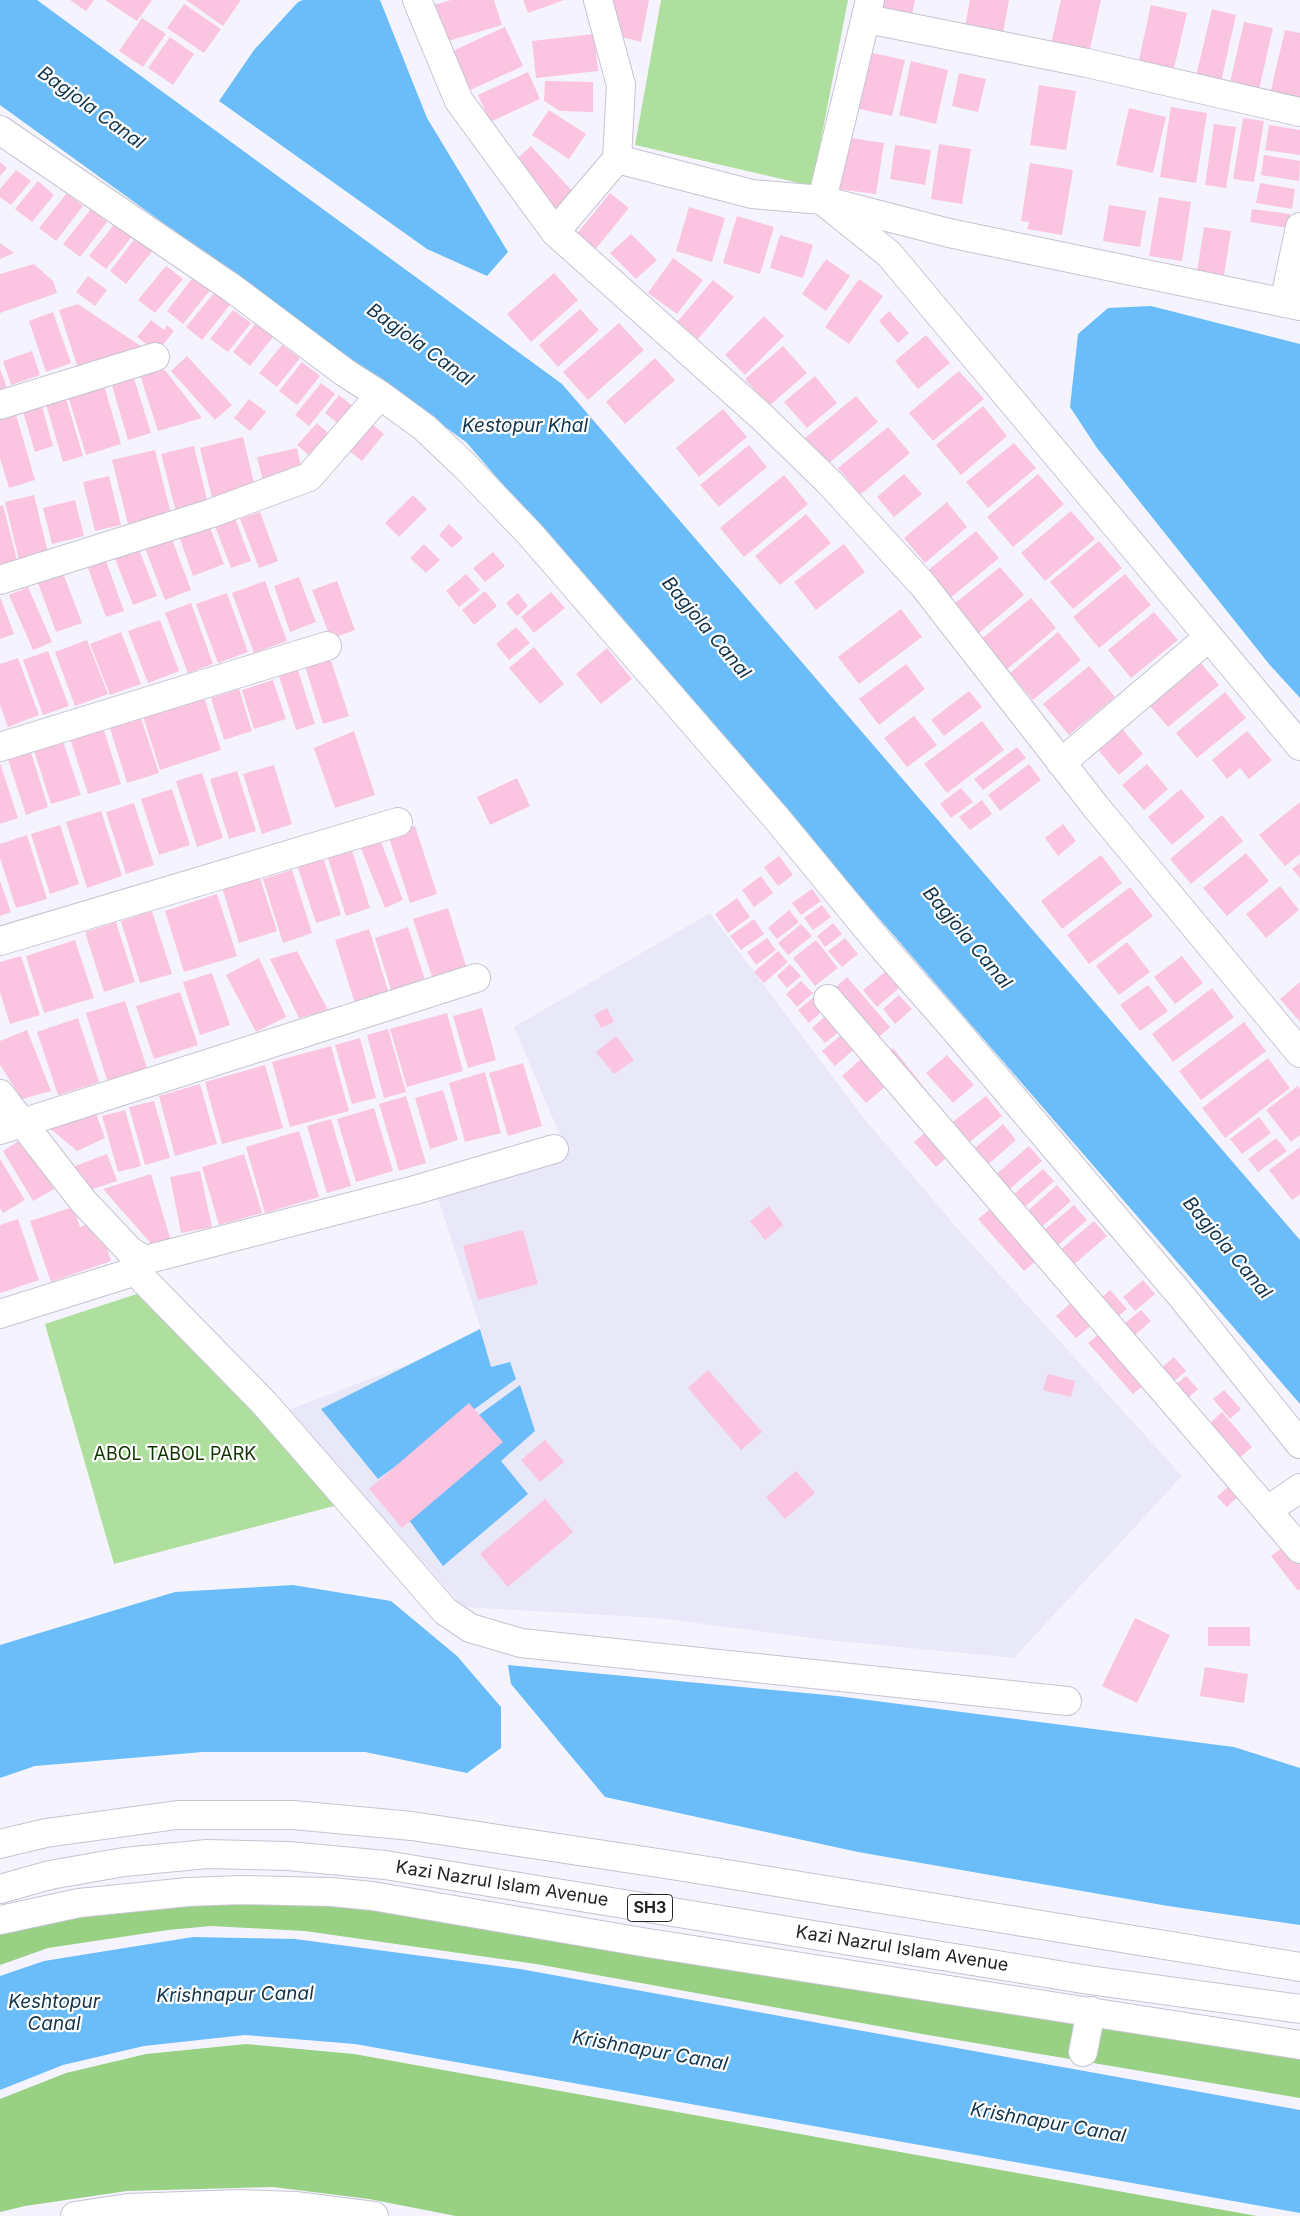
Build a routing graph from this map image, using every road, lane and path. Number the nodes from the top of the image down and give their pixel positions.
1 (417, 0) edge
2 (598, 0) edge
3 (869, 10) edge
4 (1300, 112) edge
5 (0, 130) edge
6 (617, 159) junction
7 (822, 200) junction
8 (1300, 227) edge
9 (555, 232) junction
10 (1292, 305) edge
11 (155, 357) dead end
12 (380, 395) junction
13 (0, 405) edge
14 (0, 580) edge
15 (1209, 637) junction
16 (326, 646) dead end
17 (1300, 746) edge
18 (0, 747) edge
19 (1061, 763) junction
20 (398, 822) dead end
21 (0, 941) edge
22 (476, 978) dead end
23 (828, 999) dead end
24 (1300, 1053) edge
25 (0, 1094) edge
26 (12, 1126) edge
27 (554, 1149) dead end
28 (140, 1265) junction
29 (0, 1314) edge
30 (1300, 1444) edge
31 (1300, 1488) edge
32 (1268, 1510) junction
33 (1300, 1549) edge
34 (1067, 1700) dead end
35 (0, 1844) edge
36 (0, 1889) edge
37 (0, 1920) edge
38 (1300, 1967) edge
39 (1300, 2009) edge
40 (1091, 2011) junction
41 (1300, 2045) edge
42 (1083, 2052) dead end
43 (367, 2215) edge
44 (75, 2216) edge

1 - 9 street
2 - 6 street
3 - 4 street
3 - 7 street
5 - 12 street
6 - 7 street
6 - 9 street
7 - 10 street
7 - 15 street
8 - 10 street
9 - 19 street
11 - 13 street
12 - 14 street
12 - 30 street
15 - 17 street
15 - 19 street
16 - 18 street
19 - 24 street
20 - 21 street
22 - 26 street
23 - 32 street
25 - 26 street
26 - 28 street
27 - 28 street
28 - 29 street
28 - 34 street
31 - 32 street
32 - 33 street
35 - 38 street
36 - 39 street, Kazi Nazrul Islam Avenue / SH3
37 - 40 street
40 - 41 street
40 - 42 street
43 - 44 street

